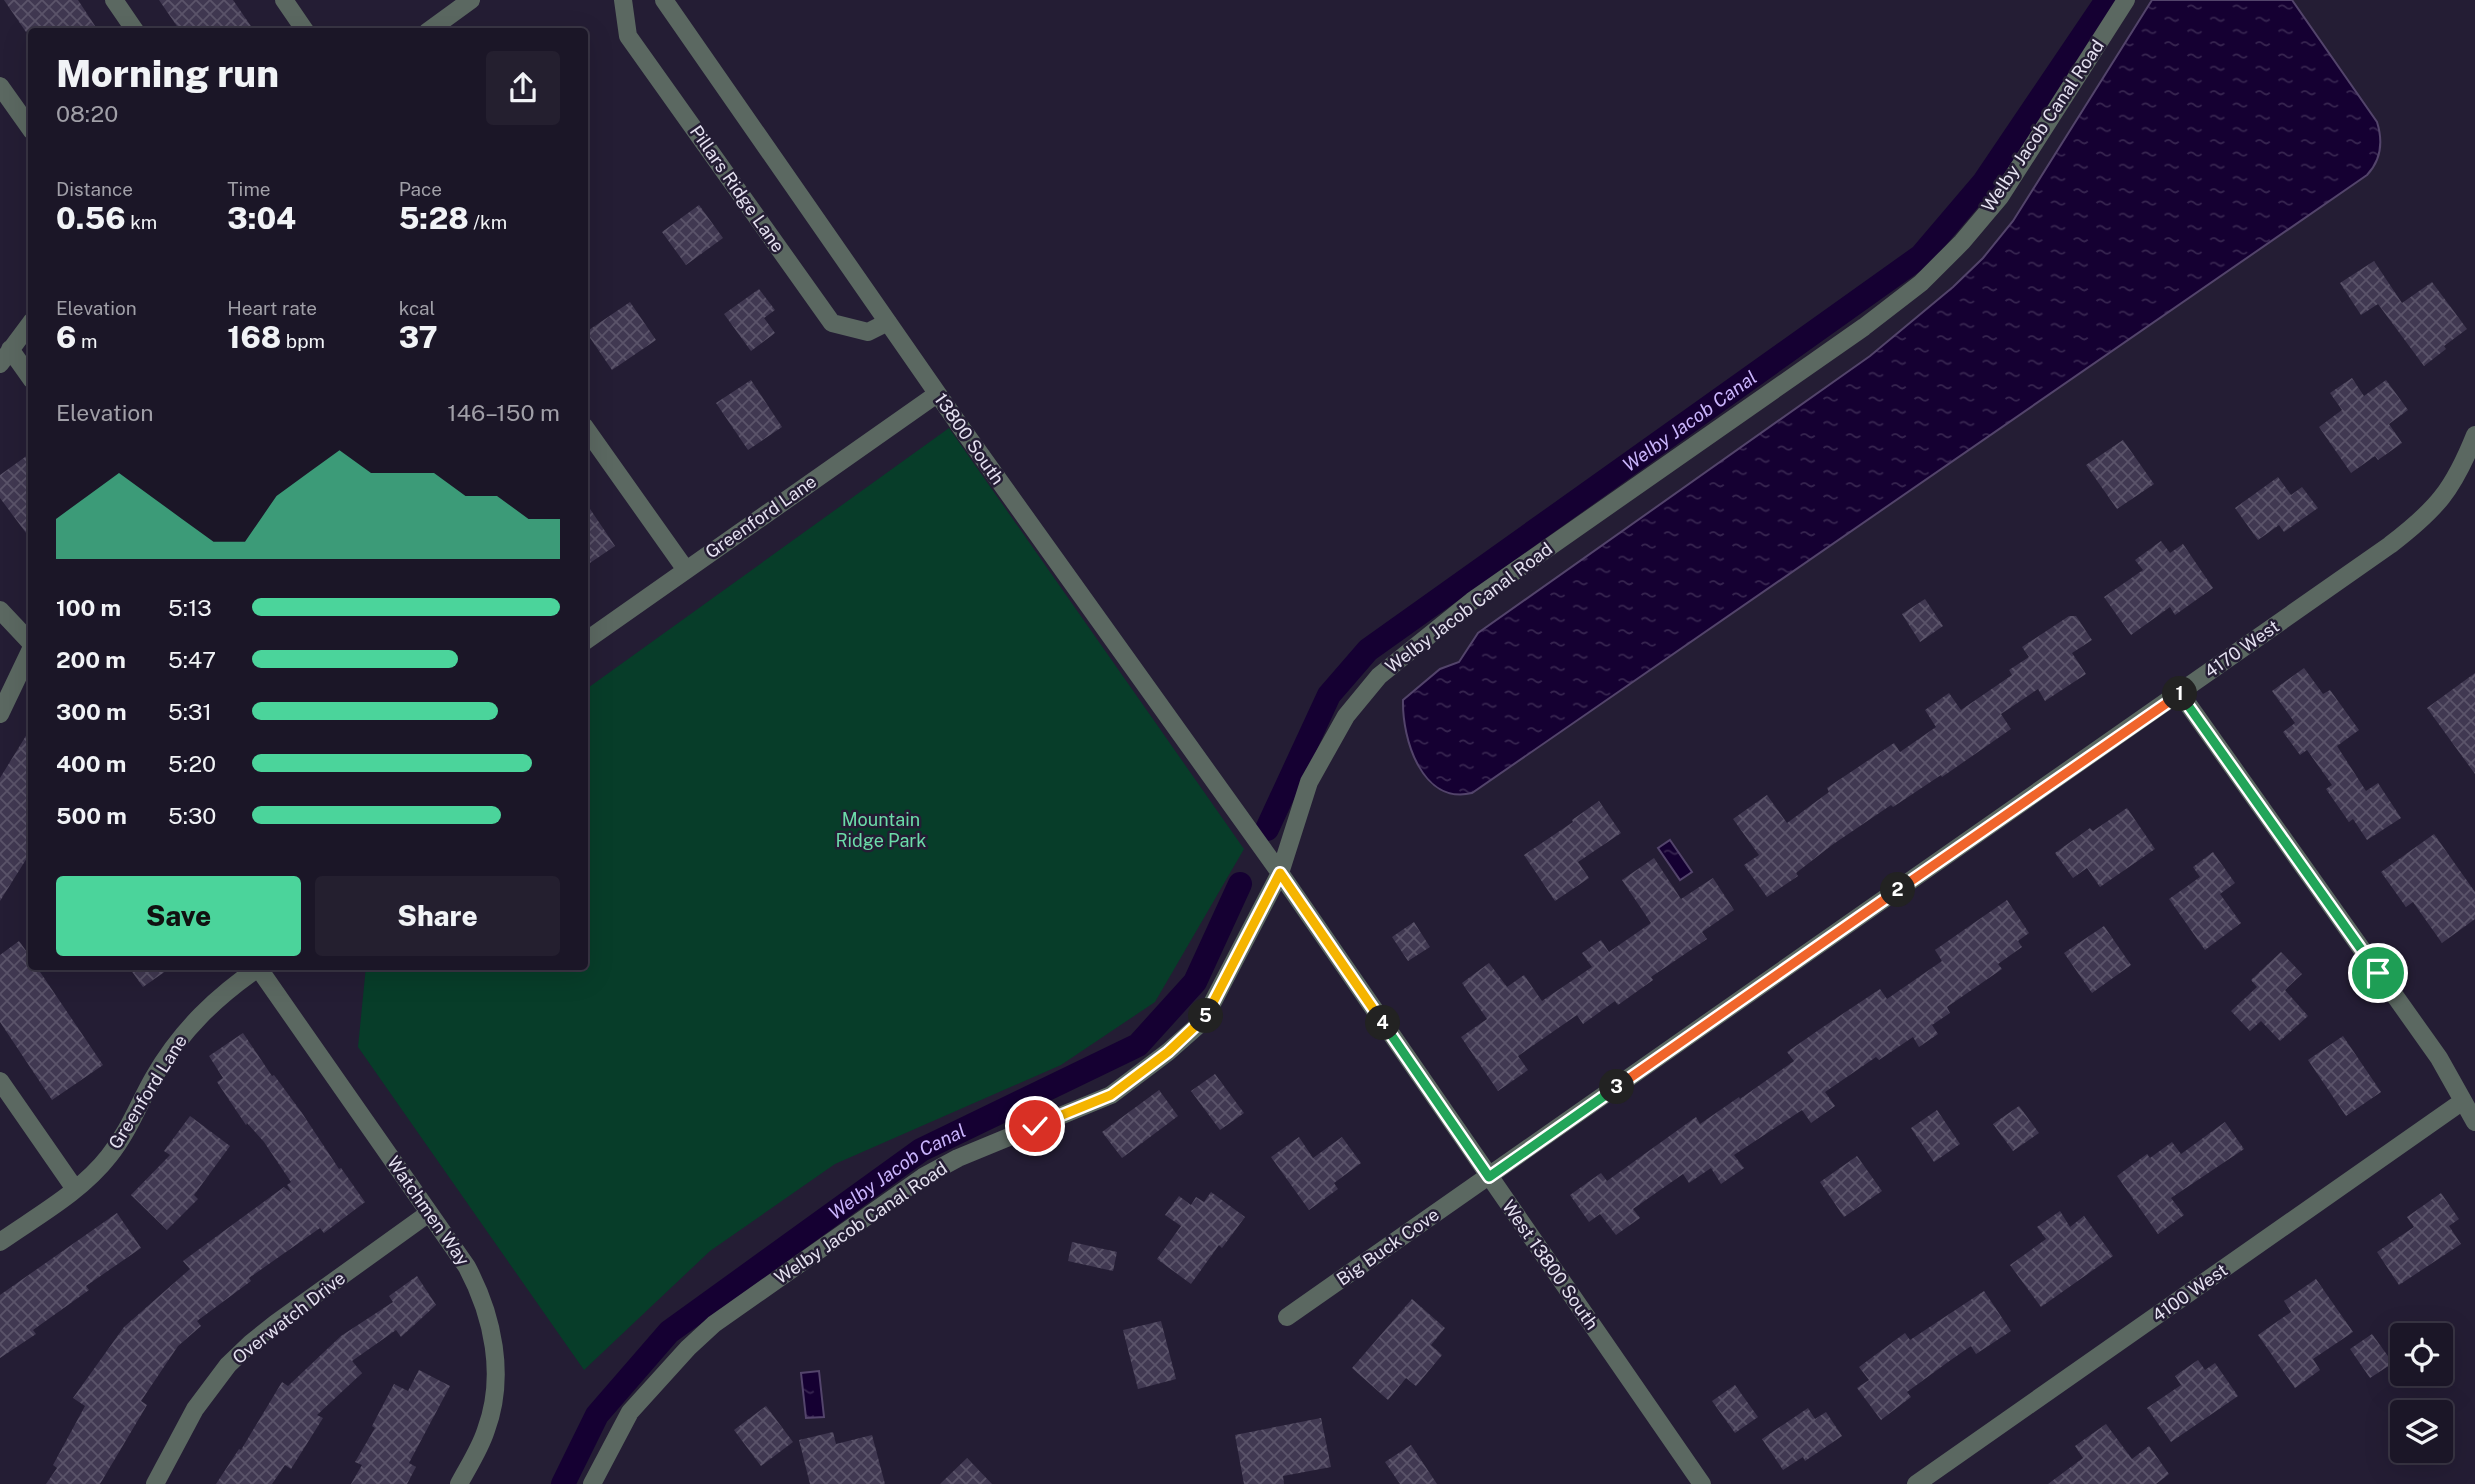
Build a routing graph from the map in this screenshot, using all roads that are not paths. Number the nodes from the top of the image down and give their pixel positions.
1 (114, 0) edge
2 (284, 0) edge
3 (471, 0) edge
4 (623, 0) edge
5 (664, 0) edge
6 (2126, 0) edge
7 (133, 28) edge
8 (303, 28) edge
9 (433, 28) edge
10 (0, 86) edge
11 (28, 125) edge
12 (888, 322) junction
13 (28, 325) edge
14 (5, 356) edge
15 (28, 376) edge
16 (937, 394) junction
17 (588, 432) edge
18 (2475, 435) edge
19 (2469, 469) edge
20 (686, 570) junction
21 (0, 610) edge
22 (588, 639) edge
23 (28, 642) edge
24 (28, 654) edge
25 (2180, 694) junction
26 (0, 714) edge
27 (1280, 873) junction
28 (255, 970) edge
29 (261, 970) edge
30 (0, 1081) edge
31 (2463, 1101) junction
32 (2475, 1122) edge
33 (1489, 1177) junction
34 (75, 1189) junction
35 (429, 1213) junction
36 (0, 1242) edge
37 (1287, 1317) dead end
38 (155, 1484) edge
39 (459, 1484) edge
40 (592, 1484) edge
41 (1702, 1484) edge
42 (1916, 1484) edge

1 - 7 street
2 - 8 street
3 - 9 street
4 - 12 street, Pillars Ridge Lane
5 - 12 street, 13800 South
6 - 27 street, Welby Jacob Canal Road
10 - 11 street
12 - 16 street, 13800 South
13 - 14 street
14 - 15 street
16 - 20 street, Greenford Lane
16 - 27 street, 13800 South
17 - 20 street
18 - 19 street, 4170 West
19 - 25 street, 4170 West
20 - 22 street, Greenford Lane
21 - 23 street
24 - 26 street
25 - 31 street
25 - 33 street, 4170 West
27 - 33 street, West 13800 South
27 - 40 street, Welby Jacob Canal Road
28 - 34 street, Greenford Lane
29 - 35 street, Watchmen Way
30 - 34 street
31 - 32 street
31 - 42 street, 4100 West
33 - 37 street, Big Buck Cove
33 - 41 street, West 13800 South
34 - 36 street, Greenford Lane
35 - 38 street, Overwatch Drive
35 - 39 street, Watchmen Way

